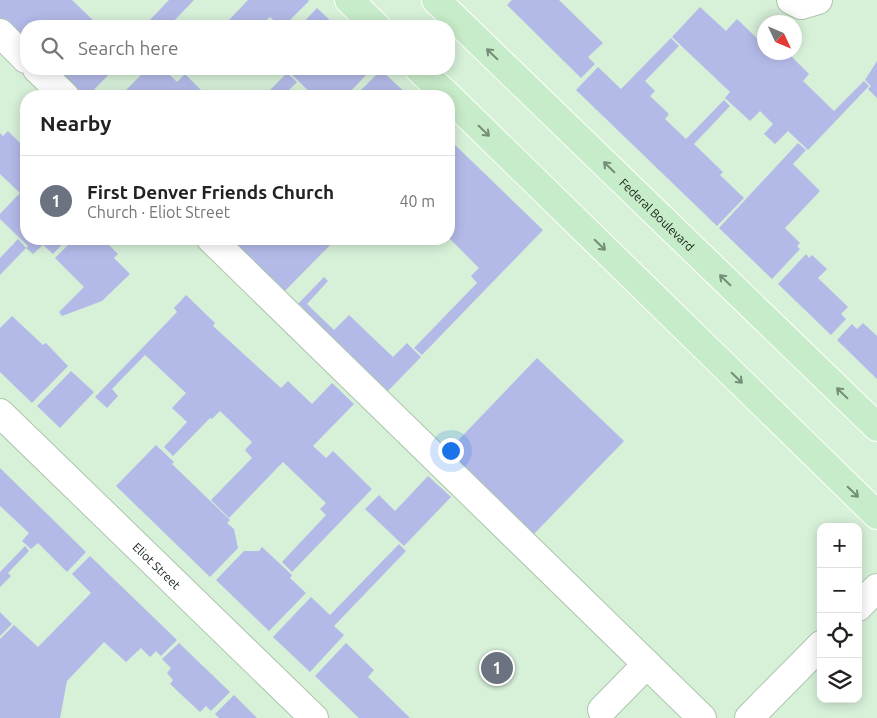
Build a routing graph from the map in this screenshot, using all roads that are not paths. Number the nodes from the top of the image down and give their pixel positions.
1 (349, 0) edge
2 (791, 0) edge
3 (818, 0) edge
4 (442, 2) edge
5 (370, 20) edge
6 (0, 33) edge
7 (20, 53) edge
8 (43, 75) edge
9 (425, 75) edge
10 (59, 90) edge
11 (441, 90) edge
12 (455, 104) edge
13 (217, 245) edge
14 (0, 413) edge
15 (877, 427) edge
16 (877, 515) edge
17 (877, 588) edge
18 (862, 603) edge
19 (817, 649) edge
20 (647, 664) junction
21 (602, 710) dead end
22 (314, 718) edge
23 (702, 718) edge
24 (749, 718) edge

1 - 5 main road
2 - 3 street
15 -> 4 main road, Federal Boulevard
6 - 7 street
8 - 10 street
9 - 11 main road
12 -> 16 main road
13 - 20 street
14 - 22 street, Eliot Street
17 - 18 street
19 - 24 street
20 - 21 street
20 - 23 street

